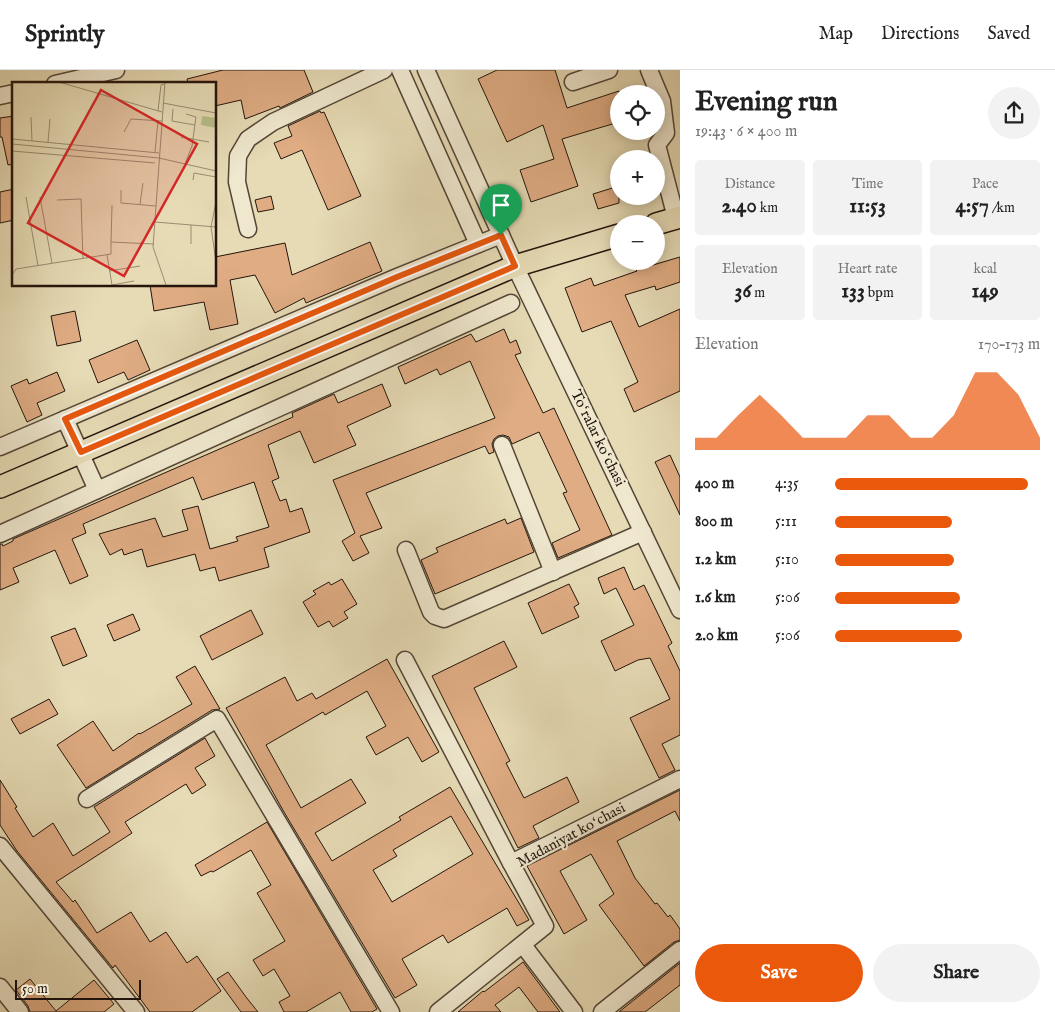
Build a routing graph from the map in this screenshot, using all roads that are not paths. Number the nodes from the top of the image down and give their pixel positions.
1 (116, 70) edge
2 (384, 70) edge
3 (400, 70) edge
4 (426, 70) edge
5 (609, 70) edge
6 (649, 70) edge
7 (64, 82) edge
8 (573, 82) dead end
9 (454, 132) junction
10 (432, 142) junction
11 (671, 220) edge
12 (248, 229) dead end
13 (501, 235) junction
14 (610, 238) edge
15 (478, 244) junction
16 (515, 266) junction
17 (512, 303) dead end
18 (65, 419) junction
19 (502, 445) dead end
20 (0, 447) edge
21 (81, 452) junction
22 (0, 487) edge
23 (97, 490) junction
24 (643, 532) junction
25 (0, 534) edge
26 (406, 550) dead end
27 (554, 572) junction
28 (680, 610) edge
29 (405, 660) dead end
30 (680, 779) edge
31 (87, 799) dead end
32 (0, 846) edge
33 (511, 862) junction
34 (523, 945) junction
35 (680, 950) edge
36 (0, 987) edge
37 (20, 1012) edge
38 (136, 1012) edge
39 (391, 1012) edge
40 (438, 1012) edge
41 (574, 1012) edge
42 (602, 1012) edge

1 - 7 street
2 - 12 street
3 - 10 street
4 - 9 street, Toʻralar koʻchasi
5 - 8 street
6 - 11 street
9 - 10 street
9 - 13 street, Toʻralar koʻchasi
10 - 15 street
13 - 15 street
13 - 16 street, Toʻralar koʻchasi
14 - 16 main road
15 - 18 street
16 - 21 main road
16 - 24 street, Toʻralar koʻchasi
17 - 23 street
18 - 20 street
18 - 21 street
19 - 27 street
21 - 22 main road
21 - 23 street
23 - 25 street
24 - 27 street
24 - 28 street, Toʻralar koʻchasi
26 - 27 street
29 - 33 street
30 - 33 street, Madaniyat koʻchasi
31 - 39 street
32 - 38 street
33 - 34 street, Madaniyat koʻchasi
34 - 40 street, Madaniyat koʻchasi
34 - 41 street
35 - 42 street
36 - 37 street

